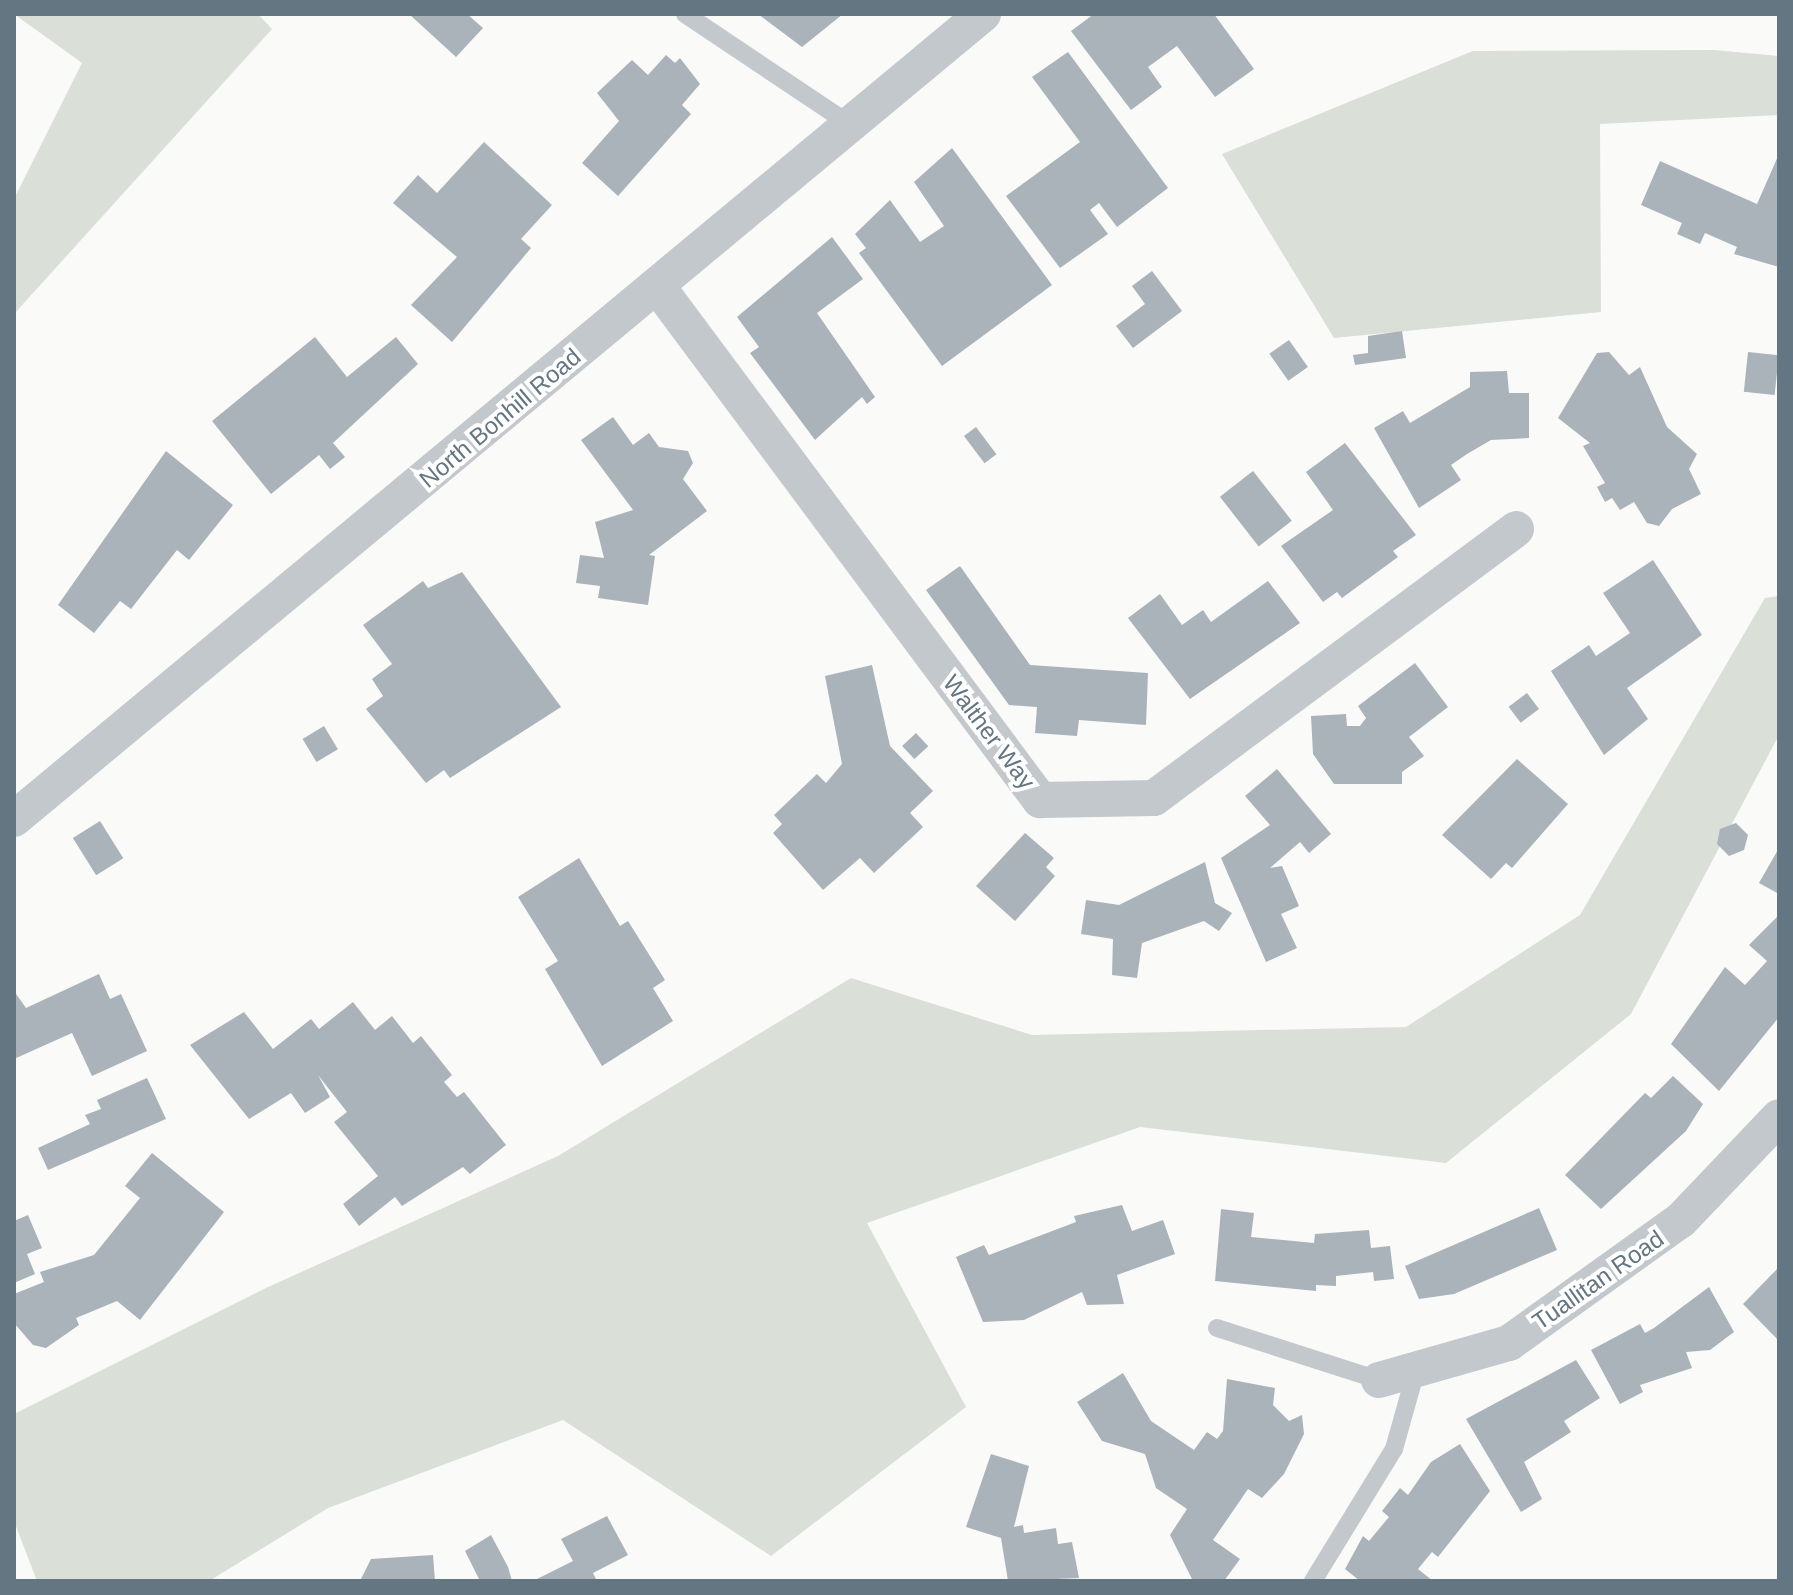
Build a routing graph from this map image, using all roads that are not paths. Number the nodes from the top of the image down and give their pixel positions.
1 (685, 14) edge
2 (983, 14) edge
3 (851, 125) junction
4 (658, 287) junction
5 (1516, 529) dead end
6 (14, 819) edge
7 (1779, 1117) edge
8 (1217, 1328) dead end
9 (1417, 1367) junction
10 (1379, 1380) joint
11 (1313, 1581) edge

1 - 3 lane
2 - 3 street, North Bonhill Road
3 - 4 street, North Bonhill Road
4 - 5 street, Walther Way
4 - 6 street, North Bonhill Road
7 - 9 street, Tuallitan Road
8 - 10 lane
9 - 10 street, Tuallitan Road
9 - 11 lane

